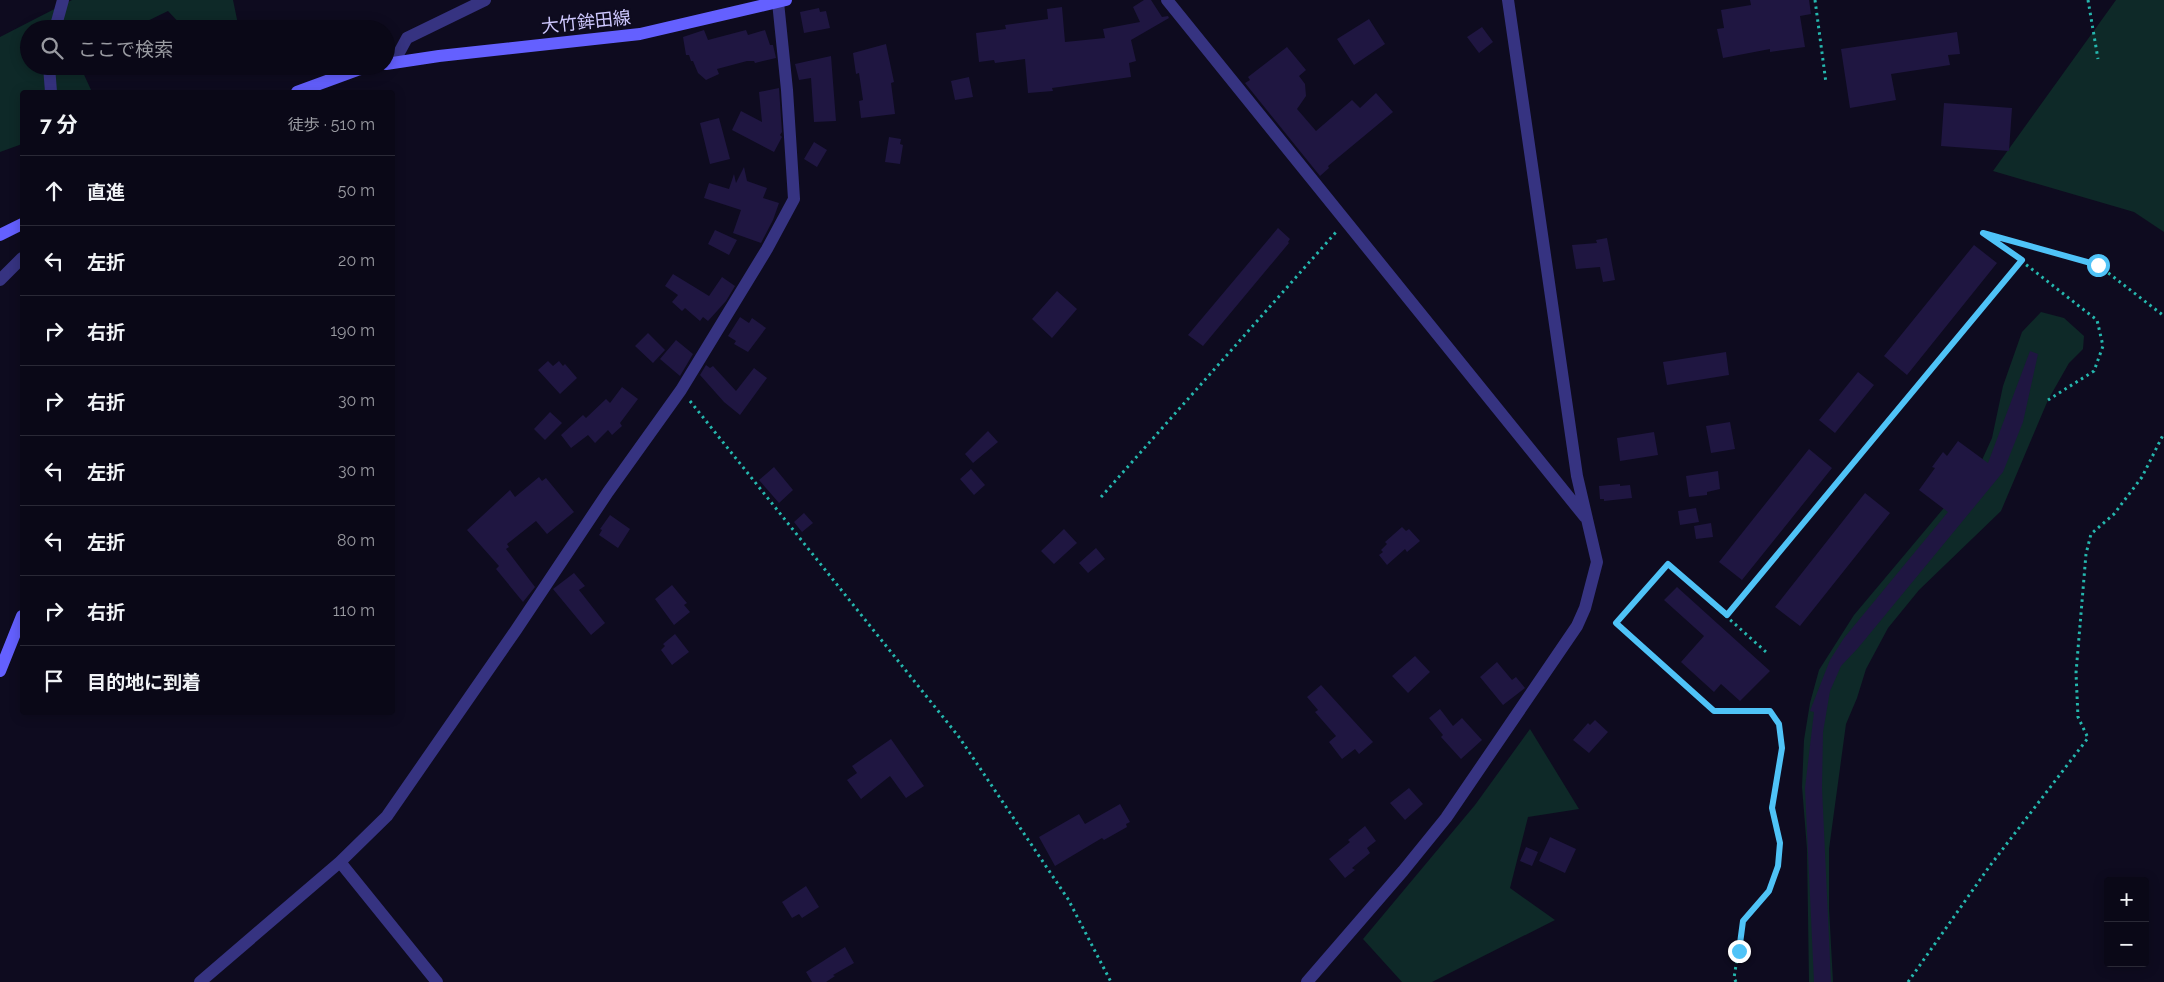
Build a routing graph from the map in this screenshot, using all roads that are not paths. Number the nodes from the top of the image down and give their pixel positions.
1 (63, 0) edge
2 (486, 0) edge
3 (1167, 0) edge
4 (1508, 0) edge
5 (782, 1) edge
6 (57, 20) edge
7 (395, 56) edge
8 (395, 62) edge
9 (50, 75) edge
10 (343, 75) edge
11 (51, 90) edge
12 (302, 90) edge
13 (20, 225) edge
14 (0, 234) edge
15 (20, 260) edge
16 (0, 280) edge
17 (1587, 519) junction
18 (20, 621) edge
19 (0, 671) edge
20 (340, 862) junction
21 (200, 982) edge
22 (437, 982) edge
23 (1306, 982) edge

1 - 6 street
2 - 7 street
3 - 17 street
4 - 17 street
5 - 8 main road, 大竹鉾田線
5 - 20 street
9 - 11 street
10 - 12 main road
13 - 14 main road
15 - 16 street
17 - 23 street
18 - 19 main road
20 - 21 street
20 - 22 street

